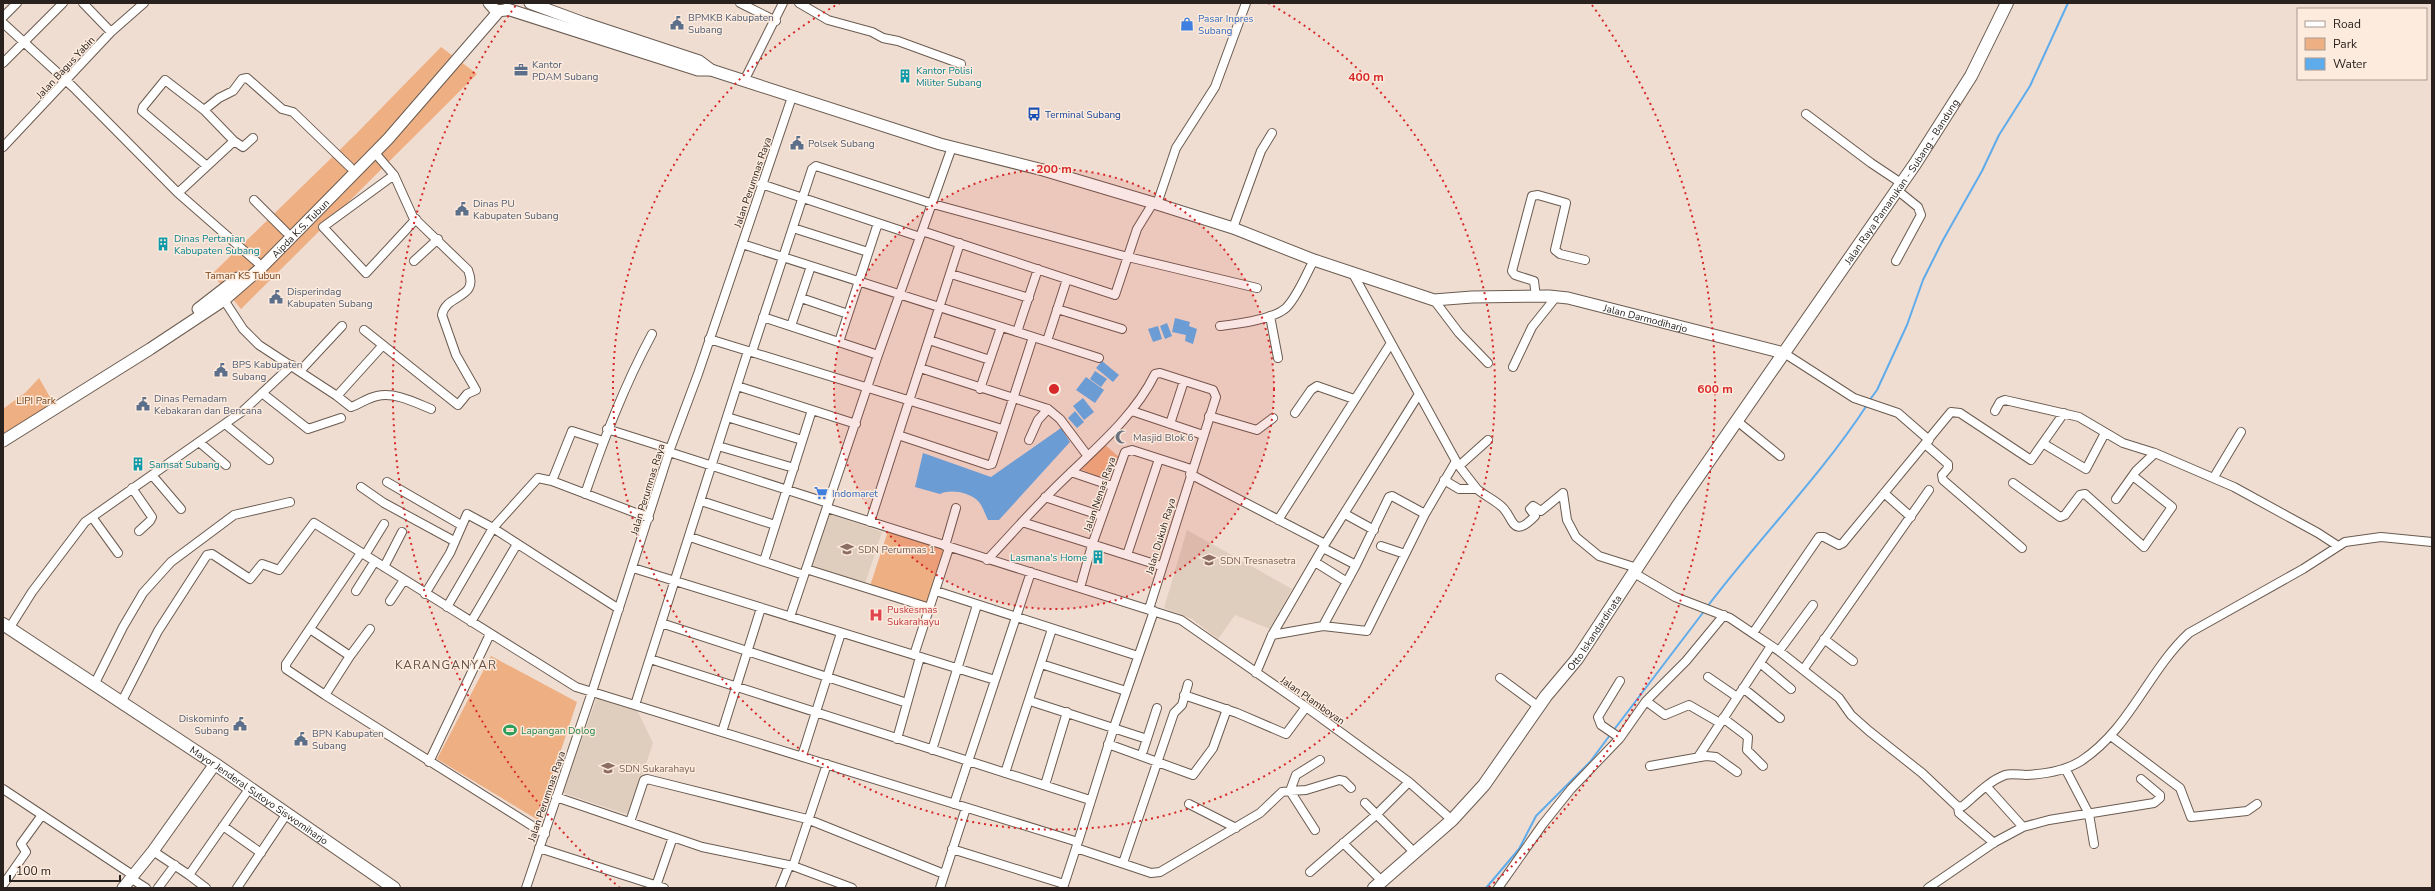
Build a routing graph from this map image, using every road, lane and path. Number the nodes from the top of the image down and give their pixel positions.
1 (17, 3) edge
2 (64, 3) edge
3 (83, 3) edge
4 (530, 3) edge
5 (740, 3) edge
6 (783, 3) edge
7 (799, 3) edge
8 (1246, 3) edge
9 (2007, 3) edge
10 (143, 4) edge
11 (500, 7) edge
12 (3, 17) edge
13 (776, 20) junction
14 (3, 23) edge
15 (111, 32) junction
16 (24, 43) junction
17 (3, 63) edge
18 (961, 64) dead end
19 (711, 70) junction
20 (65, 80) junction
21 (744, 81) junction
22 (792, 97) junction
23 (204, 110) junction
24 (1806, 114) dead end
25 (1272, 133) dead end
26 (253, 138) dead end
27 (234, 141) junction
28 (4, 145) edge
29 (952, 147) junction
30 (375, 153) junction
31 (207, 166) junction
32 (350, 167) junction
33 (394, 175) junction
34 (761, 184) junction
35 (1899, 187) junction
36 (178, 193) junction
37 (803, 198) junction
38 (254, 200) dead end
39 (933, 204) junction
40 (1155, 204) junction
41 (416, 220) junction
42 (878, 223) junction
43 (793, 228) junction
44 (1233, 228) junction
45 (286, 232) junction
46 (921, 234) junction
47 (438, 239) junction
48 (960, 243) junction
49 (742, 244) junction
50 (868, 252) junction
51 (784, 257) junction
52 (1128, 257) junction
53 (1314, 260) junction
54 (1585, 260) dead end
55 (414, 261) dead end
56 (1896, 261) dead end
57 (257, 262) junction
58 (811, 266) junction
59 (1038, 269) junction
60 (1352, 272) junction
61 (950, 274) junction
62 (1067, 279) junction
63 (859, 281) junction
64 (1257, 288) dead end
65 (900, 294) junction
66 (1536, 297) junction
67 (1556, 297) junction
68 (801, 298) junction
69 (1029, 298) junction
70 (224, 300) junction
71 (1434, 300) junction
72 (940, 307) junction
73 (1057, 309) junction
74 (848, 314) junction
75 (1270, 316) junction
76 (763, 318) junction
77 (342, 326) dead end
78 (792, 326) junction
79 (1220, 326) dead end
80 (1001, 327) junction
81 (1122, 329) dead end
82 (364, 330) dead end
83 (1018, 332) junction
84 (652, 334) dead end
85 (1033, 337) junction
86 (709, 339) junction
87 (929, 340) junction
88 (1047, 341) junction
89 (839, 342) junction
90 (1390, 343) junction
91 (383, 344) junction
92 (750, 352) junction
93 (1784, 353) junction
94 (878, 355) junction
95 (1100, 358) dead end
96 (1278, 358) dead end
97 (990, 360) junction
98 (1488, 363) dead end
99 (292, 365) junction
100 (1512, 366) dead end
101 (920, 368) junction
102 (301, 370) junction
103 (1184, 380) junction
104 (737, 386) junction
105 (868, 388) junction
106 (980, 389) junction
107 (262, 393) junction
108 (1419, 394) junction
109 (337, 396) junction
110 (1013, 398) junction
111 (1354, 399) junction
112 (909, 400) junction
113 (431, 409) dead end
114 (1048, 409) junction
115 (812, 410) junction
116 (1132, 411) junction
117 (1995, 411) dead end
118 (2064, 413) junction
119 (1295, 414) dead end
120 (1209, 416) junction
121 (727, 417) junction
122 (341, 418) dead end
123 (1273, 418) dead end
124 (1737, 421) junction
125 (225, 424) junction
126 (856, 424) junction
127 (1170, 424) junction
128 (607, 429) junction
129 (1002, 429) junction
130 (3, 432) edge
131 (2241, 432) dead end
132 (2106, 433) junction
133 (898, 435) junction
134 (1203, 435) junction
135 (802, 440) junction
136 (1029, 440) dead end
137 (1488, 440) dead end
138 (3, 441) edge
139 (603, 441) junction
140 (199, 442) junction
141 (1927, 442) junction
142 (2044, 444) junction
143 (718, 446) junction
144 (669, 451) junction
145 (2154, 453) junction
146 (1087, 455) junction
147 (1780, 456) dead end
148 (1159, 458) junction
149 (269, 460) dead end
150 (1457, 464) junction
151 (226, 465) dead end
152 (712, 466) junction
153 (794, 468) junction
154 (1071, 472) junction
155 (1191, 472) junction
156 (152, 476) junction
157 (2133, 476) junction
158 (2214, 477) junction
159 (1444, 480) junction
160 (552, 481) junction
161 (387, 482) dead end
162 (2013, 483) dead end
163 (1112, 486) junction
164 (361, 487) dead end
165 (132, 488) junction
166 (1477, 489) junction
167 (786, 490) junction
168 (1929, 490) dead end
169 (1884, 493) junction
170 (585, 494) junction
171 (1045, 497) junction
172 (2116, 499) dead end
173 (702, 501) junction
174 (290, 502) dead end
175 (828, 506) junction
176 (956, 508) dead end
177 (181, 509) dead end
178 (1345, 514) junction
179 (1425, 514) junction
180 (92, 516) junction
181 (1102, 516) junction
182 (1911, 517) junction
183 (649, 518) junction
184 (1278, 520) junction
185 (870, 522) junction
186 (1022, 522) junction
187 (384, 524) dead end
188 (461, 525) junction
189 (775, 525) junction
190 (494, 528) junction
191 (1374, 530) junction
192 (139, 531) dead end
193 (402, 532) dead end
194 (690, 537) junction
195 (454, 541) junction
196 (2432, 542) edge
197 (517, 544) junction
198 (1092, 545) junction
199 (1324, 546) junction
200 (1381, 546) dead end
201 (2338, 546) junction
202 (947, 547) junction
203 (2022, 548) dead end
204 (118, 553) dead end
205 (363, 554) junction
206 (1404, 554) junction
207 (1127, 555) junction
208 (764, 560) junction
209 (987, 560) junction
210 (374, 561) junction
211 (1315, 562) junction
212 (1161, 566) junction
213 (1356, 566) junction
214 (384, 567) junction
215 (633, 568) junction
216 (1636, 570) junction
217 (805, 572) junction
218 (1031, 572) junction
219 (404, 580) junction
220 (675, 581) junction
221 (1347, 582) junction
222 (1080, 588) junction
223 (356, 591) dead end
224 (936, 591) junction
225 (425, 594) junction
226 (390, 601) dead end
227 (978, 605) junction
228 (1813, 605) dead end
229 (447, 607) junction
230 (761, 608) junction
231 (930, 608) junction
232 (619, 609) junction
233 (1151, 610) junction
234 (1722, 614) junction
235 (790, 617) junction
236 (1016, 617) junction
237 (471, 622) junction
238 (661, 624) junction
239 (7, 625) edge
240 (1323, 626) junction
241 (310, 629) junction
242 (370, 629) dead end
243 (1052, 629) junction
244 (841, 633) junction
245 (1753, 633) junction
246 (490, 634) junction
247 (1272, 635) junction
248 (1824, 639) junction
249 (1771, 646) junction
250 (747, 651) junction
251 (1779, 651) junction
252 (350, 656) junction
253 (917, 656) junction
254 (1138, 656) junction
255 (650, 659) junction
256 (1854, 661) dead end
257 (1760, 662) junction
258 (1041, 664) junction
259 (958, 669) junction
260 (1803, 670) junction
261 (1256, 673) junction
262 (1708, 677) dead end
263 (827, 678) junction
264 (1500, 678) dead end
265 (995, 680) junction
266 (1620, 681) dead end
267 (1188, 684) dead end
268 (94, 685) junction
269 (736, 686) junction
270 (1743, 688) junction
271 (1791, 689) dead end
272 (1126, 691) junction
273 (592, 692) junction
274 (325, 695) junction
275 (1184, 696) junction
276 (1737, 697) junction
277 (1030, 700) junction
278 (1646, 701) junction
279 (907, 702) junction
280 (121, 703) junction
281 (635, 705) junction
282 (1306, 707) junction
283 (1539, 707) junction
284 (1157, 708) dead end
285 (1227, 709) junction
286 (816, 712) junction
287 (1066, 712) junction
288 (1780, 718) dead end
289 (1721, 721) junction
290 (1114, 728) junction
291 (722, 732) junction
292 (1617, 736) junction
293 (2111, 736) junction
294 (897, 739) junction
295 (1147, 739) junction
296 (1108, 744) junction
297 (932, 750) junction
298 (1143, 751) dead end
299 (802, 756) junction
300 (1698, 756) junction
301 (1320, 760) dead end
302 (968, 761) junction
303 (429, 762) junction
304 (1158, 763) junction
305 (214, 764) junction
306 (827, 764) junction
307 (1650, 766) dead end
308 (1763, 766) dead end
309 (2066, 770) junction
310 (1737, 772) dead end
311 (1005, 773) junction
312 (2141, 779) dead end
313 (1409, 782) junction
314 (1045, 785) junction
315 (1987, 786) junction
316 (1351, 788) dead end
317 (249, 789) junction
318 (4, 791) edge
319 (1290, 791) junction
320 (556, 797) junction
321 (1090, 800) junction
322 (1365, 803) dead end
323 (954, 804) junction
324 (1188, 804) dead end
325 (2257, 804) dead end
326 (1958, 806) junction
327 (966, 808) junction
328 (2089, 814) junction
329 (42, 815) junction
330 (286, 815) junction
331 (1376, 815) junction
332 (808, 820) junction
333 (1452, 820) junction
334 (630, 822) junction
335 (223, 826) junction
336 (2023, 827) junction
337 (1236, 828) junction
338 (1316, 830) dead end
339 (545, 834) junction
340 (673, 837) junction
341 (1343, 843) junction
342 (1994, 843) junction
343 (2094, 844) dead end
344 (1077, 845) junction
345 (539, 848) junction
346 (952, 849) junction
347 (153, 850) junction
348 (261, 853) junction
349 (1415, 853) junction
350 (1123, 863) junction
351 (175, 865) junction
352 (791, 866) junction
353 (1310, 872) dead end
354 (944, 874) junction
355 (189, 875) junction
356 (133, 877) junction
357 (1378, 884) edge
358 (3, 885) edge
359 (1064, 886) edge
360 (660, 887) edge
361 (123, 888) edge
362 (146, 888) edge
363 (158, 888) edge
364 (206, 888) edge
365 (237, 888) edge
366 (394, 888) edge
367 (526, 888) edge
368 (780, 888) edge
369 (852, 888) edge
370 (940, 888) edge
371 (1498, 888) edge
372 (1928, 888) edge

1 - 12 street
2 - 16 street
3 - 15 street
4 - 19 street
5 - 13 street
6 - 13 street
7 - 18 street
8 - 40 street
9 - 35 main road, Jalan Raya Pamanukan - Subang - Bandung
10 - 15 street, Jalan Bagus Yabin
11 - 19 street
11 - 30 street, Aipda K.S. Tubun
11 - 32 street, Aipda K.S. Tubun
13 - 21 street
14 - 16 street
15 - 20 street, Jalan Bagus Yabin
16 - 17 street
16 - 20 street
19 - 21 street
20 - 28 street, Jalan Bagus Yabin
20 - 36 street
21 - 22 street
22 - 29 street
22 - 34 street, Jalan Perumnas Raya
23 - 27 street
23 - 31 street
23 - 32 street
24 - 35 street
25 - 44 street
26 - 27 street
27 - 31 street
29 - 39 street
29 - 40 street
30 - 33 street
30 - 70 street, Aipda K.S. Tubun
31 - 36 street
32 - 45 street, Aipda K.S. Tubun
33 - 41 street
33 - 41 street
34 - 37 street
34 - 49 street, Jalan Perumnas Raya
35 - 56 street
35 - 93 main road, Jalan Raya Pamanukan - Subang - Bandung
36 - 57 street
37 - 39 street
37 - 42 street
37 - 43 street
38 - 45 street
39 - 46 street
39 - 52 street
40 - 44 street
40 - 52 street
41 - 47 street
42 - 46 street
42 - 50 street
43 - 50 street
43 - 51 street
44 - 53 street
45 - 57 street, Aipda K.S. Tubun
46 - 48 street
46 - 65 street
47 - 55 street
47 - 91 street
48 - 59 street
48 - 61 street
49 - 51 street
49 - 86 street, Jalan Perumnas Raya
50 - 63 street
51 - 58 street
51 - 76 street
52 - 62 street
52 - 64 street
53 - 60 street
53 - 75 street
54 - 66 street
57 - 130 street, Aipda K.S. Tubun
58 - 63 street
58 - 68 street
59 - 62 street
59 - 69 street
60 - 71 street
60 - 90 street
61 - 69 street
61 - 72 street
62 - 73 street
63 - 65 street
63 - 74 street
65 - 72 street
65 - 94 street
66 - 67 street, Jalan Darmodiharjo
66 - 71 street, Jalan Darmodiharjo
67 - 93 street, Jalan Darmodiharjo
67 - 100 street
68 - 74 street
68 - 78 street
69 - 83 street
70 - 99 street
70 - 138 street, Aipda K.S. Tubun
71 - 98 street
72 - 80 street
72 - 87 street
73 - 81 street
73 - 88 street
74 - 89 street
75 - 79 street
75 - 96 street
76 - 78 street
76 - 92 street
77 - 102 street
78 - 89 street
80 - 83 street
80 - 97 street
82 - 91 street
83 - 85 street
84 - 128 street
85 - 88 street
85 - 110 street
86 - 92 street
86 - 144 street, Jalan Perumnas Raya
87 - 97 street
87 - 101 street
88 - 95 street
89 - 94 street
90 - 108 street
90 - 111 street
91 - 109 street
92 - 104 street
92 - 105 street
93 - 124 main road, Otto Iskandardinata
93 - 141 street
94 - 105 street
97 - 106 street
99 - 102 street
99 - 107 street
101 - 106 street
101 - 112 street
102 - 109 street
103 - 116 street
103 - 120 street, Jalan Dukuh Raya
103 - 127 street
104 - 115 street
104 - 121 street
105 - 112 street
105 - 126 street
106 - 110 street
107 - 122 street
107 - 125 street
108 - 150 street
108 - 178 street
109 - 113 street
110 - 114 street
110 - 129 street
111 - 119 street
111 - 184 street
112 - 129 street
112 - 133 street
114 - 136 street
114 - 146 street
115 - 126 street
115 - 135 street
116 - 127 street
116 - 146 street
117 - 118 street
118 - 132 street
118 - 142 street
120 - 123 street
120 - 134 street, Jalan Dukuh Raya
121 - 135 street
121 - 143 street
124 - 147 street
124 - 216 main road, Otto Iskandardinata
125 - 140 street
125 - 149 street
126 - 175 street
127 - 134 street
128 - 139 street
128 - 144 street, Jalan Plamboyan
129 - 133 street
131 - 158 street
132 - 142 street
132 - 145 street
133 - 185 street
134 - 155 street, Jalan Dukuh Raya
135 - 153 street
137 - 150 street
139 - 160 street
139 - 170 street
140 - 151 street
140 - 156 street
141 - 142 street
141 - 169 street
141 - 203 street
143 - 152 street
143 - 153 street
144 - 152 street, Jalan Plamboyan
144 - 183 street, Jalan Perumnas Raya
145 - 157 street
145 - 158 street
146 - 154 street
148 - 155 street, Jalan Nenas Raya
148 - 163 street, Jalan Nenas Raya
148 - 207 street
150 - 159 street
150 - 166 street
152 - 167 street, Jalan Plamboyan
152 - 173 street
153 - 167 street
154 - 163 street
154 - 171 street
155 - 184 street, Jalan Nenas Raya
155 - 212 street, Jalan Dukuh Raya
156 - 165 street
156 - 177 street
157 - 162 street
157 - 172 street
158 - 201 street
159 - 166 street
159 - 179 street
160 - 170 street
160 - 190 street
161 - 188 street
163 - 181 street, Jalan Nenas Raya
164 - 195 street
165 - 180 street
165 - 192 street
166 - 216 street
167 - 175 street, Jalan Plamboyan
167 - 189 street
168 - 182 street
169 - 182 street
169 - 245 street
170 - 183 street
171 - 181 street
171 - 186 street
173 - 189 street
173 - 194 street
174 - 268 street
175 - 185 street, Jalan Plamboyan
175 - 217 street
176 - 202 street
178 - 191 street
178 - 199 street
179 - 191 street
179 - 206 street
180 - 204 street
180 - 239 street
181 - 198 street, Jalan Nenas Raya
182 - 248 street
183 - 215 street, Jalan Perumnas Raya
184 - 199 street, Jalan Nenas Raya
185 - 202 street, Jalan Plamboyan
186 - 198 street
186 - 209 street
187 - 205 street
188 - 190 street
188 - 195 street
189 - 208 street
190 - 197 street
190 - 229 street
191 - 213 street
193 - 214 street
194 - 208 street
194 - 220 street
195 - 225 street
196 - 201 street
197 - 232 street
197 - 237 street
198 - 207 street
198 - 222 street, Jalan Nenas Raya
199 - 211 street
199 - 213 street, Jalan Nenas Raya
200 - 206 street
201 - 293 street
202 - 209 street, Jalan Plamboyan
202 - 224 street
205 - 210 street
205 - 241 street
205 - 280 street
206 - 240 street
207 - 212 street
208 - 217 street
209 - 218 street, Jalan Plamboyan
210 - 214 street
210 - 223 street
211 - 221 street
211 - 247 street
212 - 233 street, Jalan Dukuh Raya
213 - 221 street
214 - 219 street
215 - 220 street
215 - 232 street, Jalan Perumnas Raya
216 - 234 street
216 - 283 main road, Otto Iskandardinata
217 - 231 street
217 - 235 street
218 - 222 street, Jalan Plamboyan
218 - 236 street
219 - 225 street
219 - 226 street
220 - 230 street
220 - 238 street
221 - 240 street
222 - 233 street, Jalan Plamboyan
224 - 227 street
224 - 231 street
225 - 229 street
227 - 236 street
227 - 259 street
228 - 251 street
229 - 237 street
230 - 235 street
230 - 250 street
231 - 253 street
232 - 273 street, Jalan Perumnas Raya
233 - 254 street, Jalan Dukuh Raya
233 - 261 street, Jalan Plamboyan
234 - 245 street
234 - 278 street
235 - 244 street
236 - 243 street
236 - 265 street
237 - 246 street
238 - 250 street
238 - 255 street
239 - 268 main road, Mayor Jenderal Sutoyo Siswomiharjo
240 - 247 street
241 - 252 street
241 - 274 street
242 - 252 street
243 - 254 street
243 - 258 street
244 - 253 street
244 - 263 street
245 - 249 street
246 - 273 street
246 - 303 street
247 - 261 street
248 - 256 street
248 - 260 street
249 - 251 street
249 - 257 street
250 - 263 street
250 - 269 street
251 - 260 street
252 - 274 street
253 - 259 street
253 - 279 street
254 - 272 street, Jalan Dukuh Raya
255 - 269 street
255 - 281 street
257 - 270 street
257 - 271 street
258 - 272 street
258 - 277 street
259 - 265 street
259 - 297 street
260 - 326 street
261 - 282 street, Jalan Plamboyan
262 - 276 street
263 - 279 street
263 - 286 street
264 - 283 street
265 - 302 street
266 - 292 street
267 - 275 street
268 - 280 main road, Mayor Jenderal Sutoyo Siswomiharjo
269 - 286 street
269 - 291 street
270 - 276 street
270 - 288 street
272 - 290 street, Jalan Dukuh Raya
273 - 281 street
273 - 320 street, Jalan Perumnas Raya
274 - 303 street
275 - 285 street
275 - 304 street
276 - 289 street
277 - 287 street
277 - 311 street
278 - 289 street
278 - 292 street
279 - 294 street
280 - 305 main road, Mayor Jenderal Sutoyo Siswomiharjo
281 - 291 street
282 - 285 street
282 - 313 street, Jalan Plamboyan
283 - 333 main road, Otto Iskandardinata
284 - 295 street
285 - 304 street
286 - 294 street
286 - 299 street
287 - 290 street
287 - 314 street
289 - 300 street
289 - 308 street
290 - 295 street
290 - 296 street, Jalan Dukuh Raya
291 - 299 street
292 - 371 street
293 - 309 street
293 - 325 street
294 - 297 street
295 - 298 street
296 - 304 street
296 - 321 street, Jalan Dukuh Raya
297 - 302 street
299 - 306 street
300 - 307 street
300 - 310 street
301 - 319 street
302 - 311 street
302 - 323 street
303 - 339 street
304 - 350 street
305 - 317 main road, Mayor Jenderal Sutoyo Siswomiharjo
305 - 347 street
306 - 323 street
306 - 332 street
309 - 315 street
309 - 328 street
311 - 314 street
312 - 328 street
313 - 331 street
313 - 333 street, Jalan Plamboyan
314 - 321 street
315 - 326 street
315 - 336 street
316 - 319 street
317 - 330 main road, Mayor Jenderal Sutoyo Siswomiharjo
317 - 335 street
318 - 329 street
319 - 337 street
319 - 338 street
320 - 334 street
320 - 339 street, Jalan Perumnas Raya
321 - 344 street, Jalan Dukuh Raya
322 - 331 street
323 - 327 street
324 - 337 street
326 - 342 street
327 - 344 street
327 - 346 street
328 - 336 street
328 - 343 street
329 - 356 street
329 - 358 street
330 - 348 street
330 - 366 main road, Mayor Jenderal Sutoyo Siswomiharjo
331 - 341 street
331 - 349 street
332 - 334 street
332 - 352 street
332 - 354 street
333 - 349 main road, Otto Iskandardinata
334 - 340 street
335 - 348 street
335 - 355 street
336 - 342 street
337 - 350 street
339 - 345 street, Jalan Perumnas Raya
340 - 352 street
340 - 360 street
341 - 353 street
341 - 357 street
342 - 372 street
344 - 350 street
344 - 359 street, Jalan Dukuh Raya
345 - 360 street
345 - 367 street, Jalan Perumnas Raya
346 - 354 street
346 - 359 street
347 - 351 street
347 - 356 street
348 - 365 street
349 - 357 main road, Otto Iskandardinata
351 - 355 street
351 - 363 street
352 - 368 street
352 - 369 street
354 - 370 street
355 - 364 street
356 - 361 street
356 - 362 street

